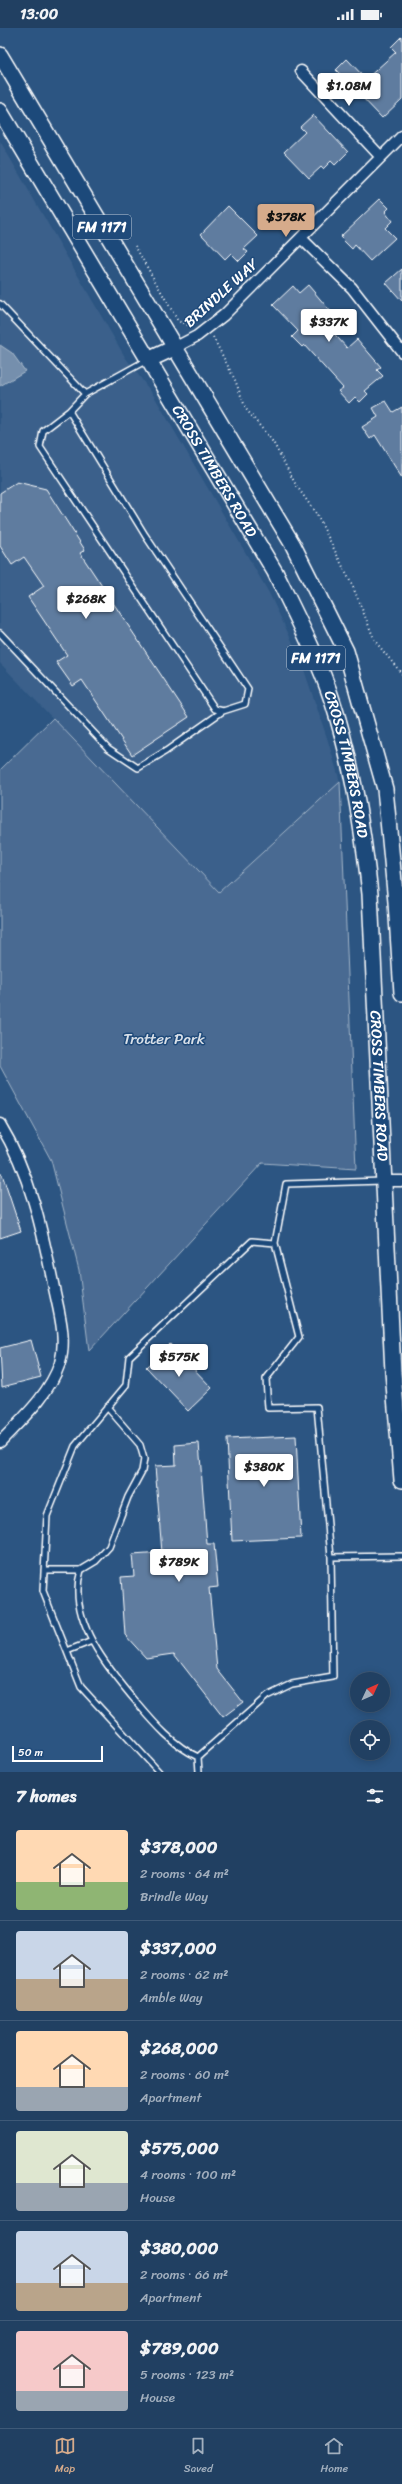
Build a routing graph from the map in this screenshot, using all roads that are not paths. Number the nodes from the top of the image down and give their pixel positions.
1 (0, 55) edge
2 (301, 71) dead end
3 (0, 111) edge
4 (402, 136) edge
5 (381, 157) junction
6 (301, 238) junction
7 (0, 304) edge
8 (174, 348) junction
9 (402, 352) edge
10 (148, 360) junction
11 (85, 394) junction
12 (69, 411) junction
13 (0, 633) edge
14 (223, 711) junction
15 (399, 892) edge
16 (402, 993) edge
17 (0, 1124) edge
18 (384, 1181) junction
19 (402, 1181) edge
20 (275, 1243) junction
21 (106, 1407) junction
22 (0, 1442) edge
23 (402, 1480) edge
24 (402, 1556) edge
25 (331, 1557) junction
26 (44, 1570) junction
27 (81, 1570) junction
28 (92, 1641) junction
29 (67, 1651) junction
30 (198, 1757) junction
31 (159, 1772) edge
32 (199, 1772) edge

1 - 8 main road, CROSS TIMBERS ROAD / FM 1171
2 - 5 street
3 - 10 main road, CROSS TIMBERS ROAD / FM 1171
4 - 5 street, BRINDLE WAY
5 - 6 street, BRINDLE WAY
6 - 8 street, BRINDLE WAY
6 - 9 street
7 - 11 lane
8 - 10 main road
8 - 15 main road, CROSS TIMBERS ROAD / FM 1171
10 - 11 lane
10 - 18 main road, CROSS TIMBERS ROAD / FM 1171
11 - 12 lane
12 - 14 lane
12 - 14 lane
13 - 14 lane
15 - 16 main road, CROSS TIMBERS ROAD / FM 1171
17 - 22 street
18 - 19 street
18 - 20 lane
18 - 23 main road, CROSS TIMBERS ROAD / FM 1171
20 - 21 lane
20 - 25 lane
21 - 26 lane
21 - 27 lane
24 - 25 lane
25 - 30 lane
26 - 27 lane
26 - 29 lane
27 - 28 lane
28 - 29 lane
28 - 30 lane
29 - 31 lane
30 - 32 lane

